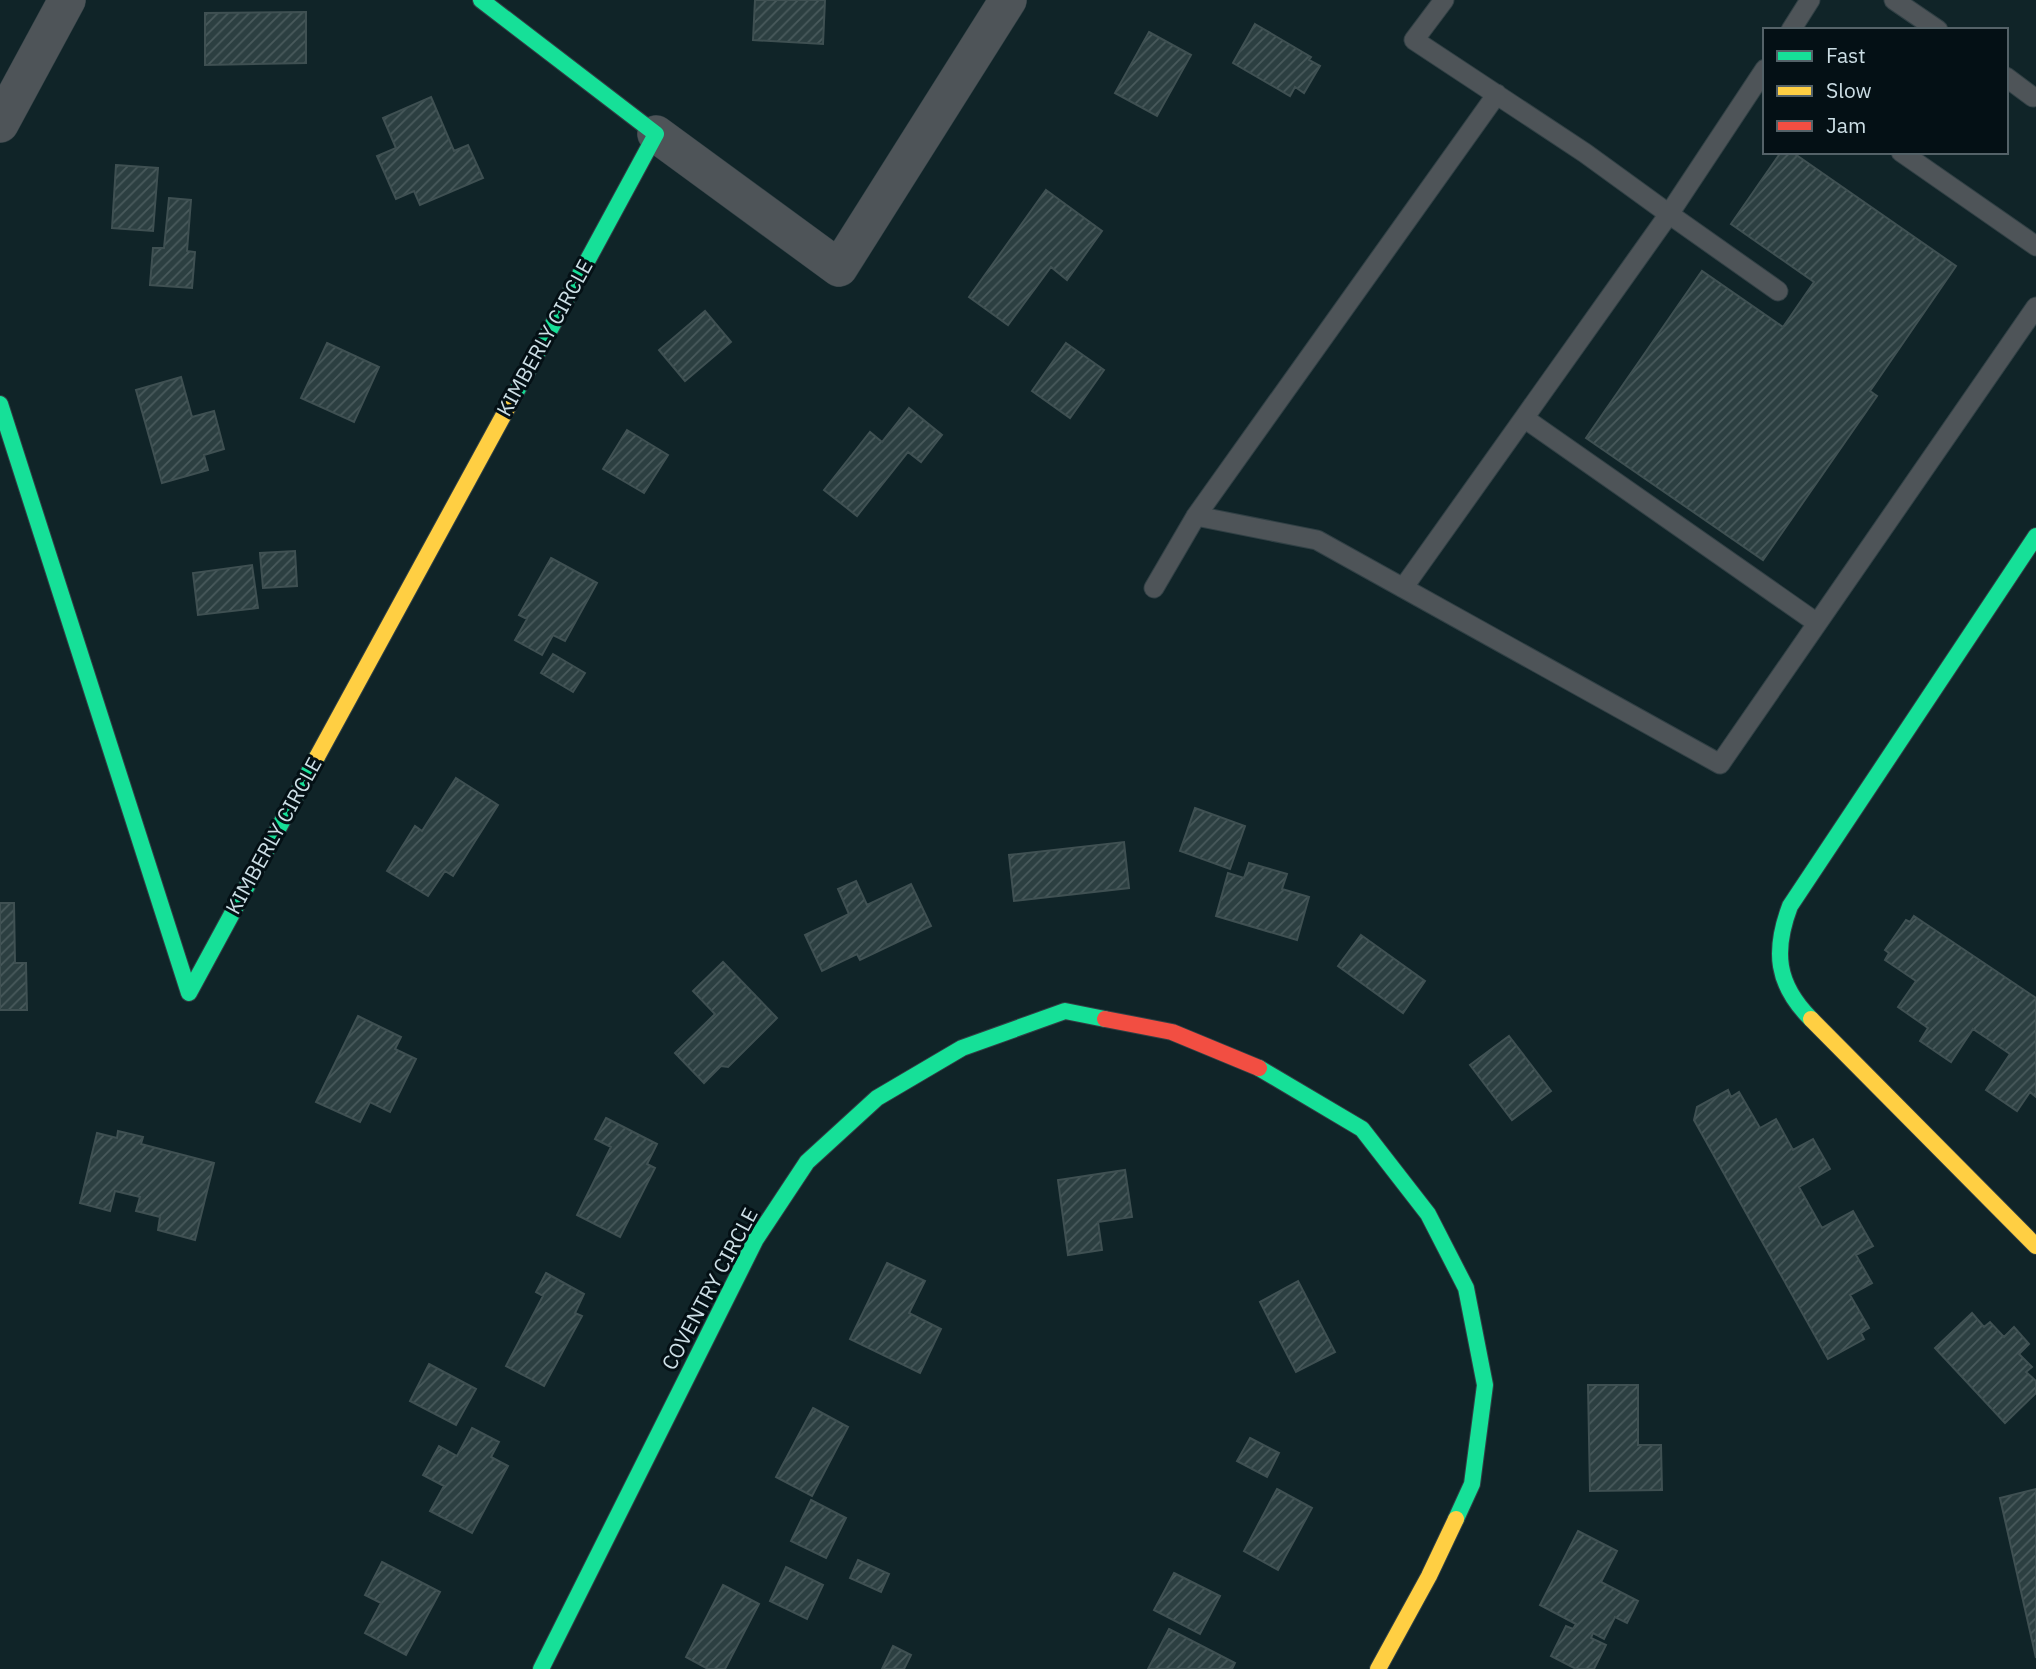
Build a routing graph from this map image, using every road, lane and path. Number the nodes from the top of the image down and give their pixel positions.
1 (67, 0) edge
2 (481, 0) edge
3 (1008, 0) edge
4 (1444, 0) edge
5 (1810, 0) edge
6 (1894, 0) edge
7 (1792, 28) edge
8 (1935, 28) edge
9 (1763, 72) edge
10 (2008, 78) edge
11 (1497, 94) junction
12 (2035, 96) edge
13 (0, 124) edge
14 (656, 134) junction
15 (1904, 154) edge
16 (1669, 214) junction
17 (2036, 246) edge
18 (1777, 291) dead end
19 (2036, 307) edge
20 (0, 404) edge
21 (1524, 418) junction
22 (1196, 516) junction
23 (2036, 536) edge
24 (1403, 588) junction
25 (1154, 589) dead end
26 (1817, 623) junction
27 (2036, 1246) edge
28 (541, 1669) edge
29 (1378, 1669) edge

1 - 13 street
2 - 14 street
3 - 14 street
4 - 11 lane
5 - 7 lane
6 - 8 lane
9 - 16 lane
10 - 12 lane
11 - 16 lane
11 - 22 lane
14 - 20 street, KIMBERLY CIRCLE
15 - 17 lane
16 - 18 lane
16 - 21 lane
19 - 26 lane
21 - 24 lane
21 - 26 lane
22 - 24 lane
22 - 25 lane
23 - 27 street
24 - 26 lane
28 - 29 street, COVENTRY CIRCLE

